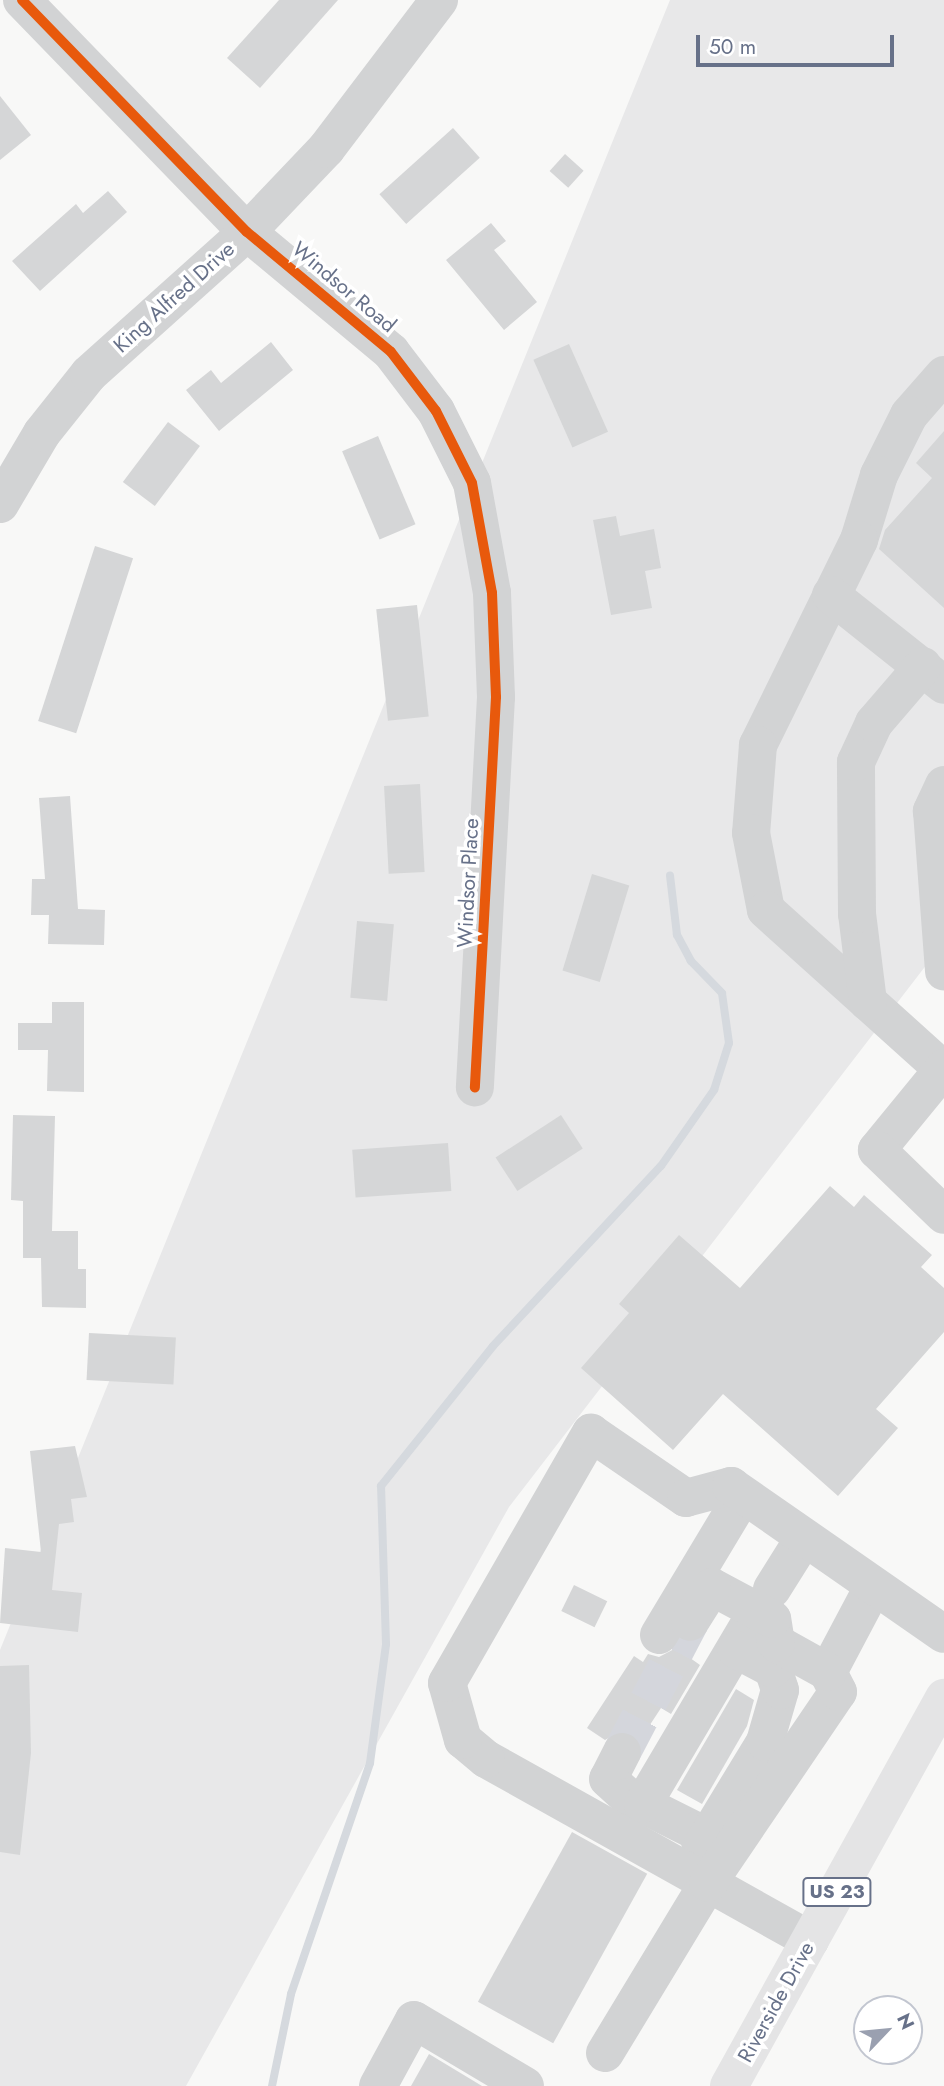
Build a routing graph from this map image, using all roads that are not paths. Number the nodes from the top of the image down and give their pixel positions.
1 (22, 0) edge
2 (439, 0) edge
3 (247, 232) junction
4 (944, 375) edge
5 (2, 495) edge
6 (831, 595) junction
7 (933, 676) edge
8 (496, 681) joint
9 (944, 785) edge
10 (944, 972) edge
11 (868, 1002) junction
12 (944, 1069) edge
13 (475, 1087) dead end
14 (944, 1215) edge
15 (743, 1495) junction
16 (804, 1538) junction
17 (873, 1587) junction
18 (764, 1600) junction
19 (944, 1634) edge
20 (737, 1650) junction
21 (828, 1672) junction
22 (944, 1698) edge
23 (622, 1752) tunnel mouth
24 (643, 1804) junction
25 (703, 1844) junction
26 (708, 1883) junction
27 (810, 1940) junction
28 (605, 2053) dead end
29 (378, 2086) edge
30 (524, 2086) edge
31 (729, 2086) edge

1 - 3 street, Windsor Road
2 - 3 street, King Alfred Drive
3 - 5 street, King Alfred Drive
3 - 8 street, Windsor Road
4 - 6 street
6 - 7 street
6 - 11 street
7 - 11 street
8 - 13 street, Windsor Place
9 - 10 street
11 - 12 street
12 - 14 street
15 - 16 street
15 - 18 street
15 - 26 street
16 - 17 street
16 - 18 street
17 - 19 street
17 - 21 street
18 - 20 street
18 - 21 street
20 - 24 street
20 - 25 street
21 - 26 street
22 - 27 main road, Riverside Drive / US 23
23 - 24 street
24 - 25 street
25 - 26 street
26 - 27 street
26 - 28 street
27 - 31 main road, Riverside Drive / US 23
29 - 30 street

